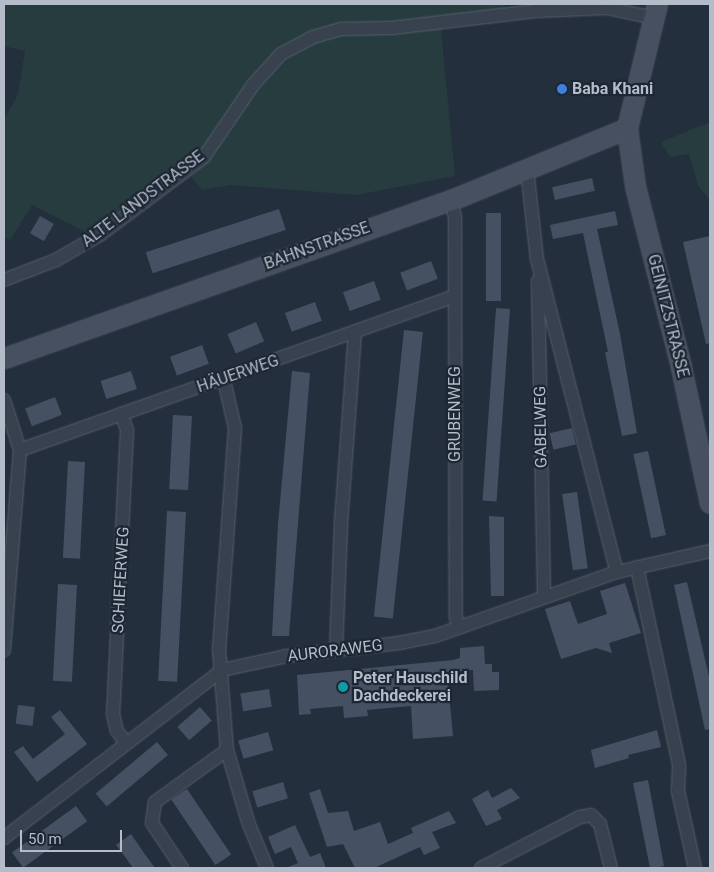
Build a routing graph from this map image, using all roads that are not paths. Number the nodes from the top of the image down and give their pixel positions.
1 (655, 11) edge
2 (627, 128) junction
3 (527, 169) junction
4 (451, 200) junction
5 (538, 259) junction
6 (4, 280) edge
7 (455, 296) junction
8 (355, 333) junction
9 (4, 358) edge
10 (224, 380) junction
11 (4, 400) edge
12 (121, 414) junction
13 (20, 450) junction
14 (710, 503) edge
15 (710, 551) edge
16 (637, 567) junction
17 (617, 572) junction
18 (544, 596) junction
19 (459, 628) junction
20 (4, 650) edge
21 (336, 650) junction
22 (222, 670) junction
23 (126, 743) junction
24 (227, 750) junction
25 (4, 836) edge
26 (503, 863) edge
27 (182, 868) edge
28 (267, 868) edge
29 (481, 868) edge
30 (611, 868) edge
31 (696, 868) edge

1 - 2 main road
1 - 6 street, ALTE LANDSTRASSE
2 - 3 main road, BAHNSTRASSE
2 - 14 main road, GEINITZSTRASSE
3 - 4 main road, BAHNSTRASSE
3 - 5 street, GABELWEG
4 - 7 street, GRUBENWEG
4 - 9 main road, BAHNSTRASSE
5 - 17 street, GABELWEG
5 - 18 street, GABELWEG
7 - 8 street, HÄUERWEG
7 - 19 street, GRUBENWEG
8 - 10 street, HÄUERWEG
8 - 21 street
10 - 12 street, HÄUERWEG
10 - 22 street
11 - 13 street
12 - 13 street, HÄUERWEG
12 - 23 street, SCHIEFERWEG
13 - 20 street
15 - 16 street, AURORAWEG
16 - 17 street, AURORAWEG
16 - 31 street
17 - 18 street, AURORAWEG
18 - 19 street, AURORAWEG
19 - 21 street, AURORAWEG
21 - 22 street, AURORAWEG
22 - 23 street, AURORAWEG
22 - 24 street
23 - 25 street, AURORAWEG
24 - 27 street
24 - 28 street
26 - 29 street
26 - 30 street

